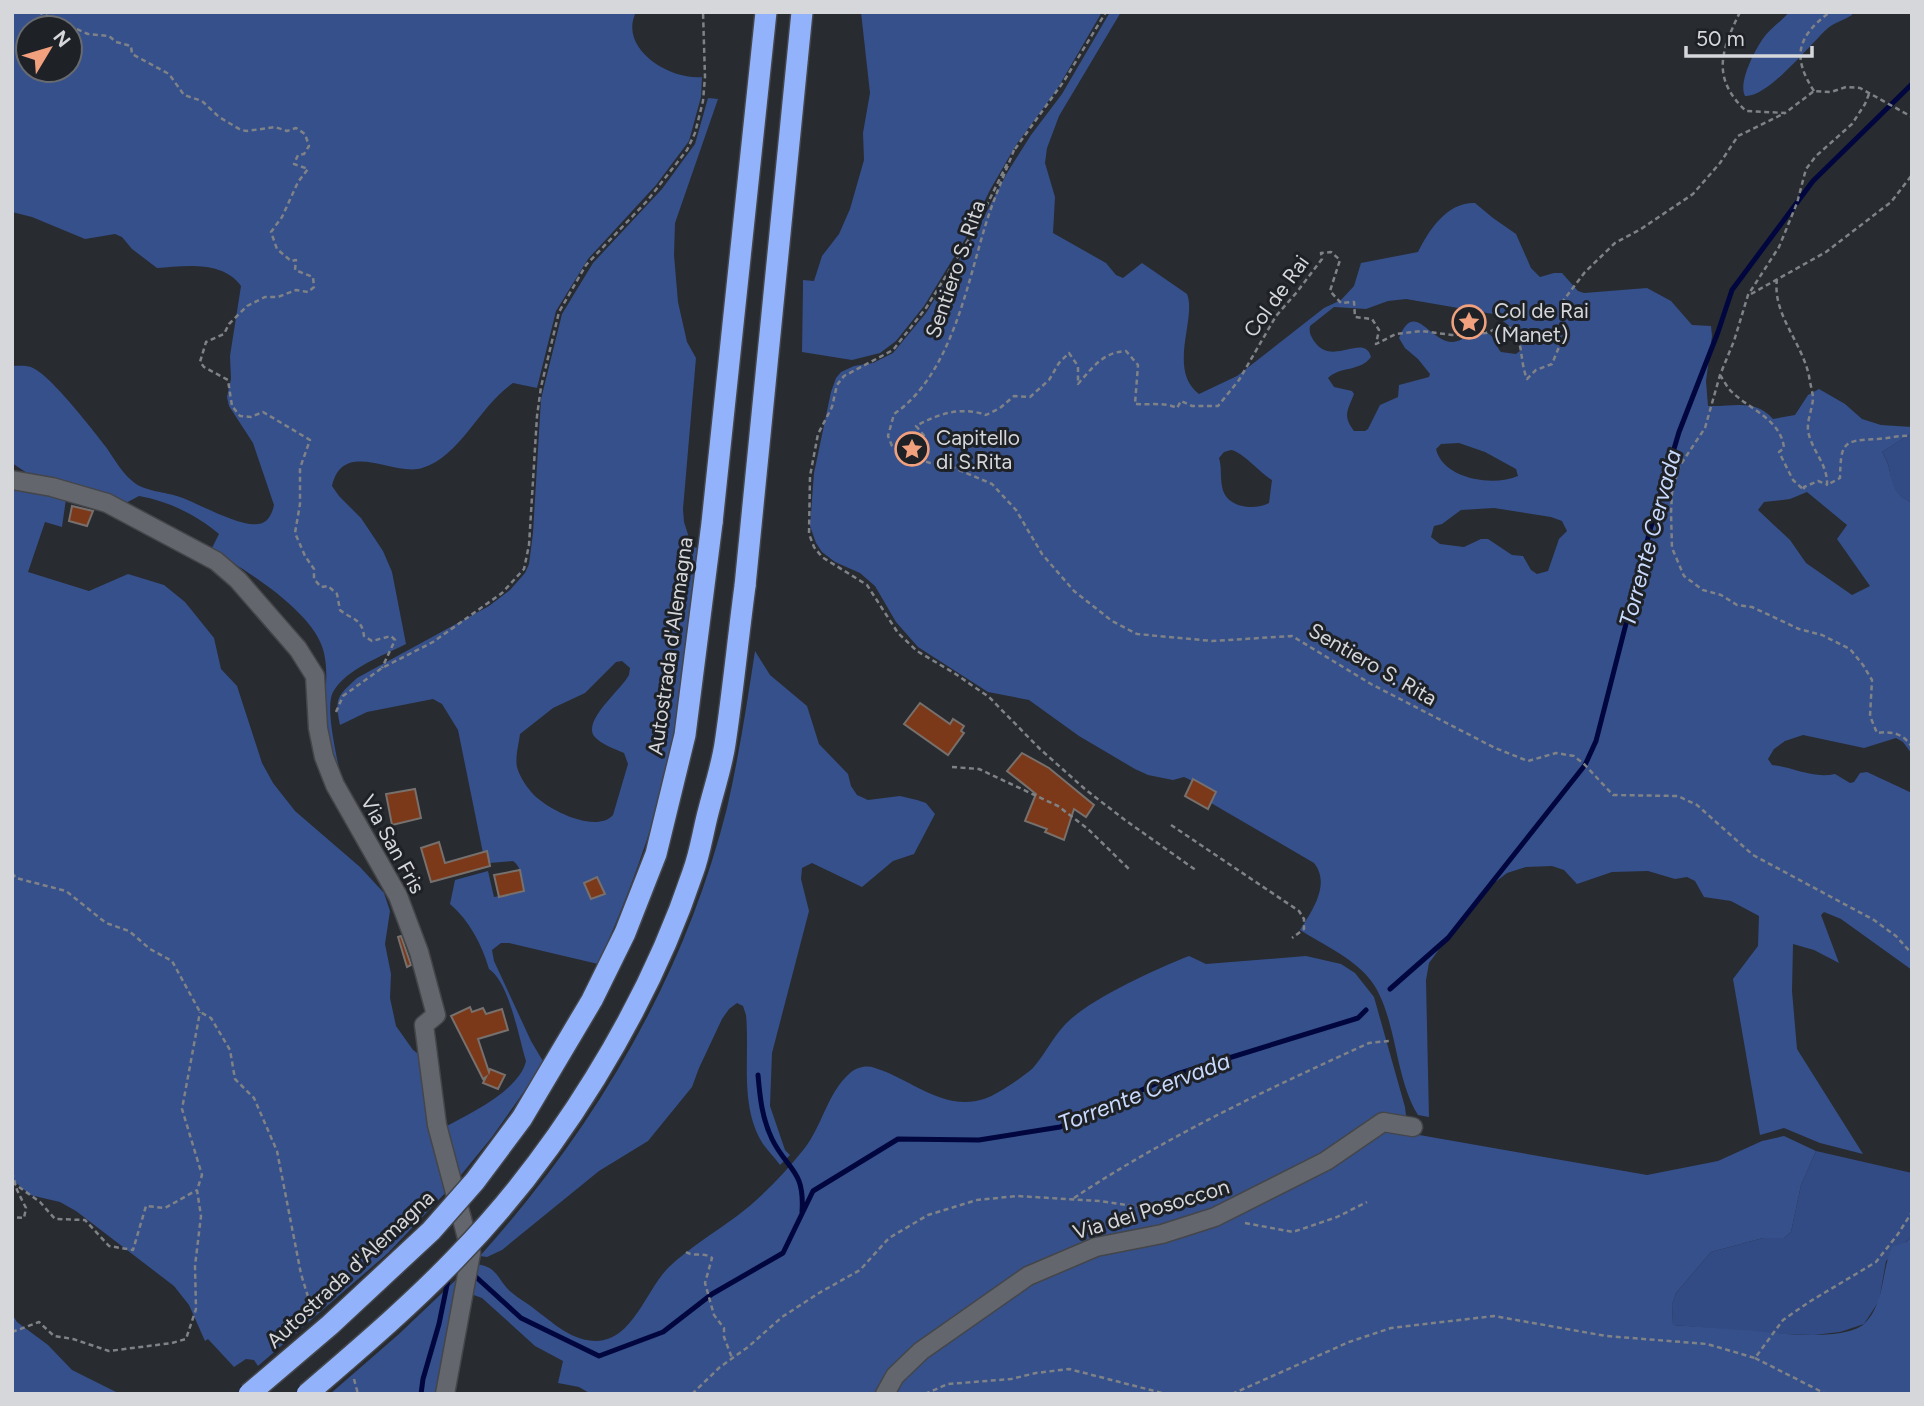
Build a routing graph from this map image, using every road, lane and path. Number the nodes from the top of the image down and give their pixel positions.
1 (38, 12) edge
2 (703, 12) edge
3 (766, 12) edge
4 (802, 12) edge
5 (1106, 12) edge
6 (1740, 12) edge
7 (1830, 12) edge
8 (1814, 91) junction
9 (1869, 94) junction
10 (1785, 113) junction
11 (1912, 117) edge
12 (1014, 150) junction
13 (1912, 175) edge
14 (1777, 279) junction
15 (1748, 295) junction
16 (1720, 376) junction
17 (1912, 436) edge
18 (913, 457) junction
19 (12, 480) edge
20 (1827, 485) junction
21 (383, 668) junction
22 (333, 718) dead end
23 (1912, 747) edge
24 (952, 767) dead end
25 (1171, 825) dead end
26 (1130, 871) dead end
27 (1197, 871) dead end
28 (12, 873) edge
29 (1292, 938) dead end
30 (1912, 954) edge
31 (200, 1012) junction
32 (1389, 1041) dead end
33 (1413, 1127) dead end
34 (12, 1172) edge
35 (12, 1182) edge
36 (16, 1186) junction
37 (197, 1190) junction
38 (1072, 1200) junction
39 (1367, 1202) dead end
40 (1912, 1212) edge
41 (1175, 1213) dead end
42 (12, 1217) edge
43 (1215, 1217) junction
44 (686, 1252) dead end
45 (309, 1317) dead end
46 (12, 1332) edge
47 (732, 1358) junction
48 (1755, 1358) junction
49 (351, 1367) dead end
50 (249, 1394) edge
51 (307, 1394) edge
52 (358, 1394) edge
53 (445, 1394) edge
54 (692, 1394) edge
55 (885, 1394) edge
56 (925, 1394) edge
57 (1166, 1394) edge
58 (1232, 1394) edge
59 (1826, 1394) edge

1 - 21 path
2 - 21 path
3 - 50 highway, Autostrada d'Alemagna, bridge
4 - 51 highway, bridge
5 - 12 path
6 - 10 path
7 - 8 path
8 - 9 path
8 - 10 path
9 - 11 path
9 - 15 path
10 - 18 path, Col de Rai
12 - 18 path, Sentiero S. Rita
12 - 27 path
13 - 14 path
14 - 15 path
14 - 20 path
15 - 16 path
16 - 20 path
16 - 23 path
17 - 20 path
18 - 30 path, Sentiero S. Rita
19 - 53 street, Via San Fris
21 - 22 path
24 - 26 path
25 - 29 path
28 - 31 path
31 - 37 path
31 - 45 path
32 - 38 path
33 - 43 street, Via dei Posoccon
34 - 36 path
35 - 36 path
36 - 37 path
36 - 42 path
37 - 46 path
38 - 41 path
38 - 47 path
39 - 43 path
40 - 48 path
43 - 55 street, Via dei Posoccon
44 - 47 path
47 - 54 path
48 - 58 path
48 - 59 path
49 - 52 path
56 - 57 path

